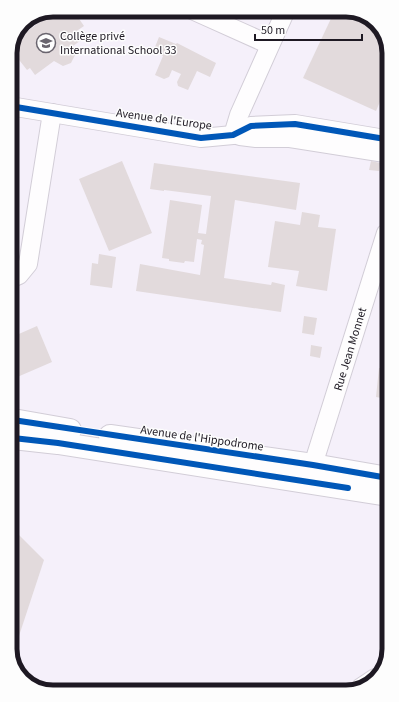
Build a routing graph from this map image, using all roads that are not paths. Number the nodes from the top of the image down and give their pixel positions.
1 (208, 17) edge
2 (283, 17) edge
3 (270, 45) junction
4 (17, 107) edge
5 (52, 113) junction
6 (233, 135) junction
7 (382, 138) edge
8 (382, 152) edge
9 (382, 246) edge
10 (17, 276) edge
11 (17, 421) edge
12 (17, 438) edge
13 (313, 465) junction
14 (382, 477) edge
15 (382, 494) edge

1 - 3 street
2 - 3 street
3 - 6 street
4 - 5 street, Avenue de l'Europe
5 - 6 street, Avenue de l'Europe
5 - 10 street
6 - 7 street, Avenue de l'Europe
6 - 8 street, Avenue de l'Europe
9 - 13 street, Rue Jean Monnet
11 - 13 main road, Avenue de l'Hippodrome
12 - 15 main road
13 - 14 main road, Avenue de l'Hippodrome

